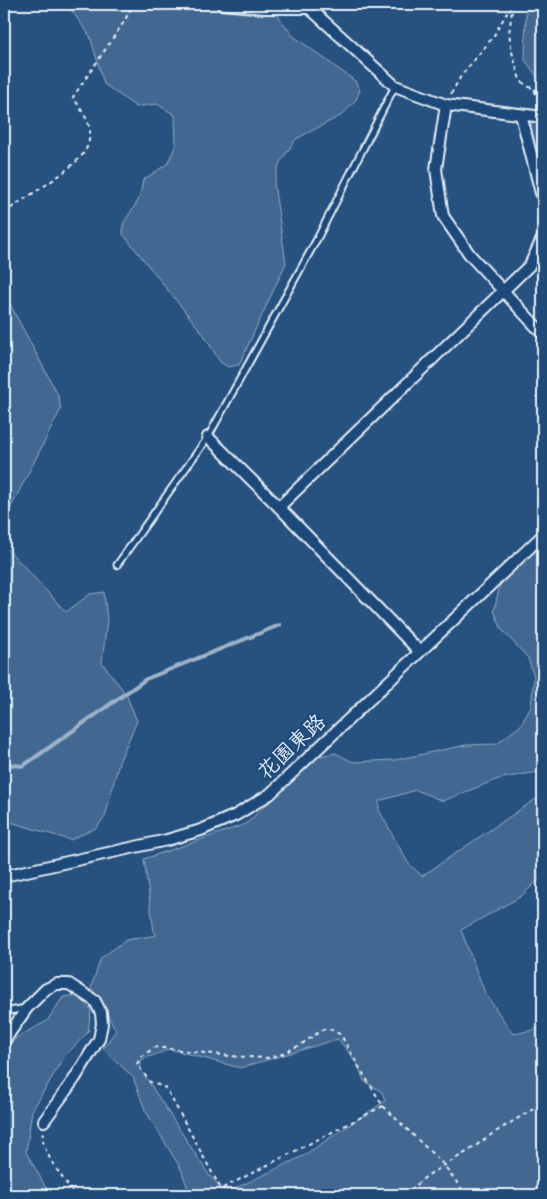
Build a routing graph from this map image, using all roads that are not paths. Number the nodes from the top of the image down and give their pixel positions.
1 (222, 4) edge
2 (307, 6) edge
3 (395, 86) junction
4 (446, 105) junction
5 (521, 115) junction
6 (543, 117) edge
7 (543, 202) edge
8 (543, 237) edge
9 (503, 291) junction
10 (543, 334) edge
11 (208, 437) junction
12 (279, 507) junction
13 (543, 535) edge
14 (117, 565) dead end
15 (420, 651) junction
16 (4, 876) edge
17 (27, 1008) junction
18 (4, 1012) edge
19 (4, 1041) edge
20 (44, 1121) road end

1 - 2 street
2 - 3 street
3 - 4 street
3 - 11 lane
4 - 5 street
4 - 9 street
5 - 6 street
5 - 7 street
8 - 9 street
9 - 10 street
9 - 12 street
11 - 12 street
11 - 14 lane
12 - 15 street
13 - 15 street, 花園東路
15 - 16 street, 花園東路
17 - 18 lane
17 - 19 street
17 - 20 street

